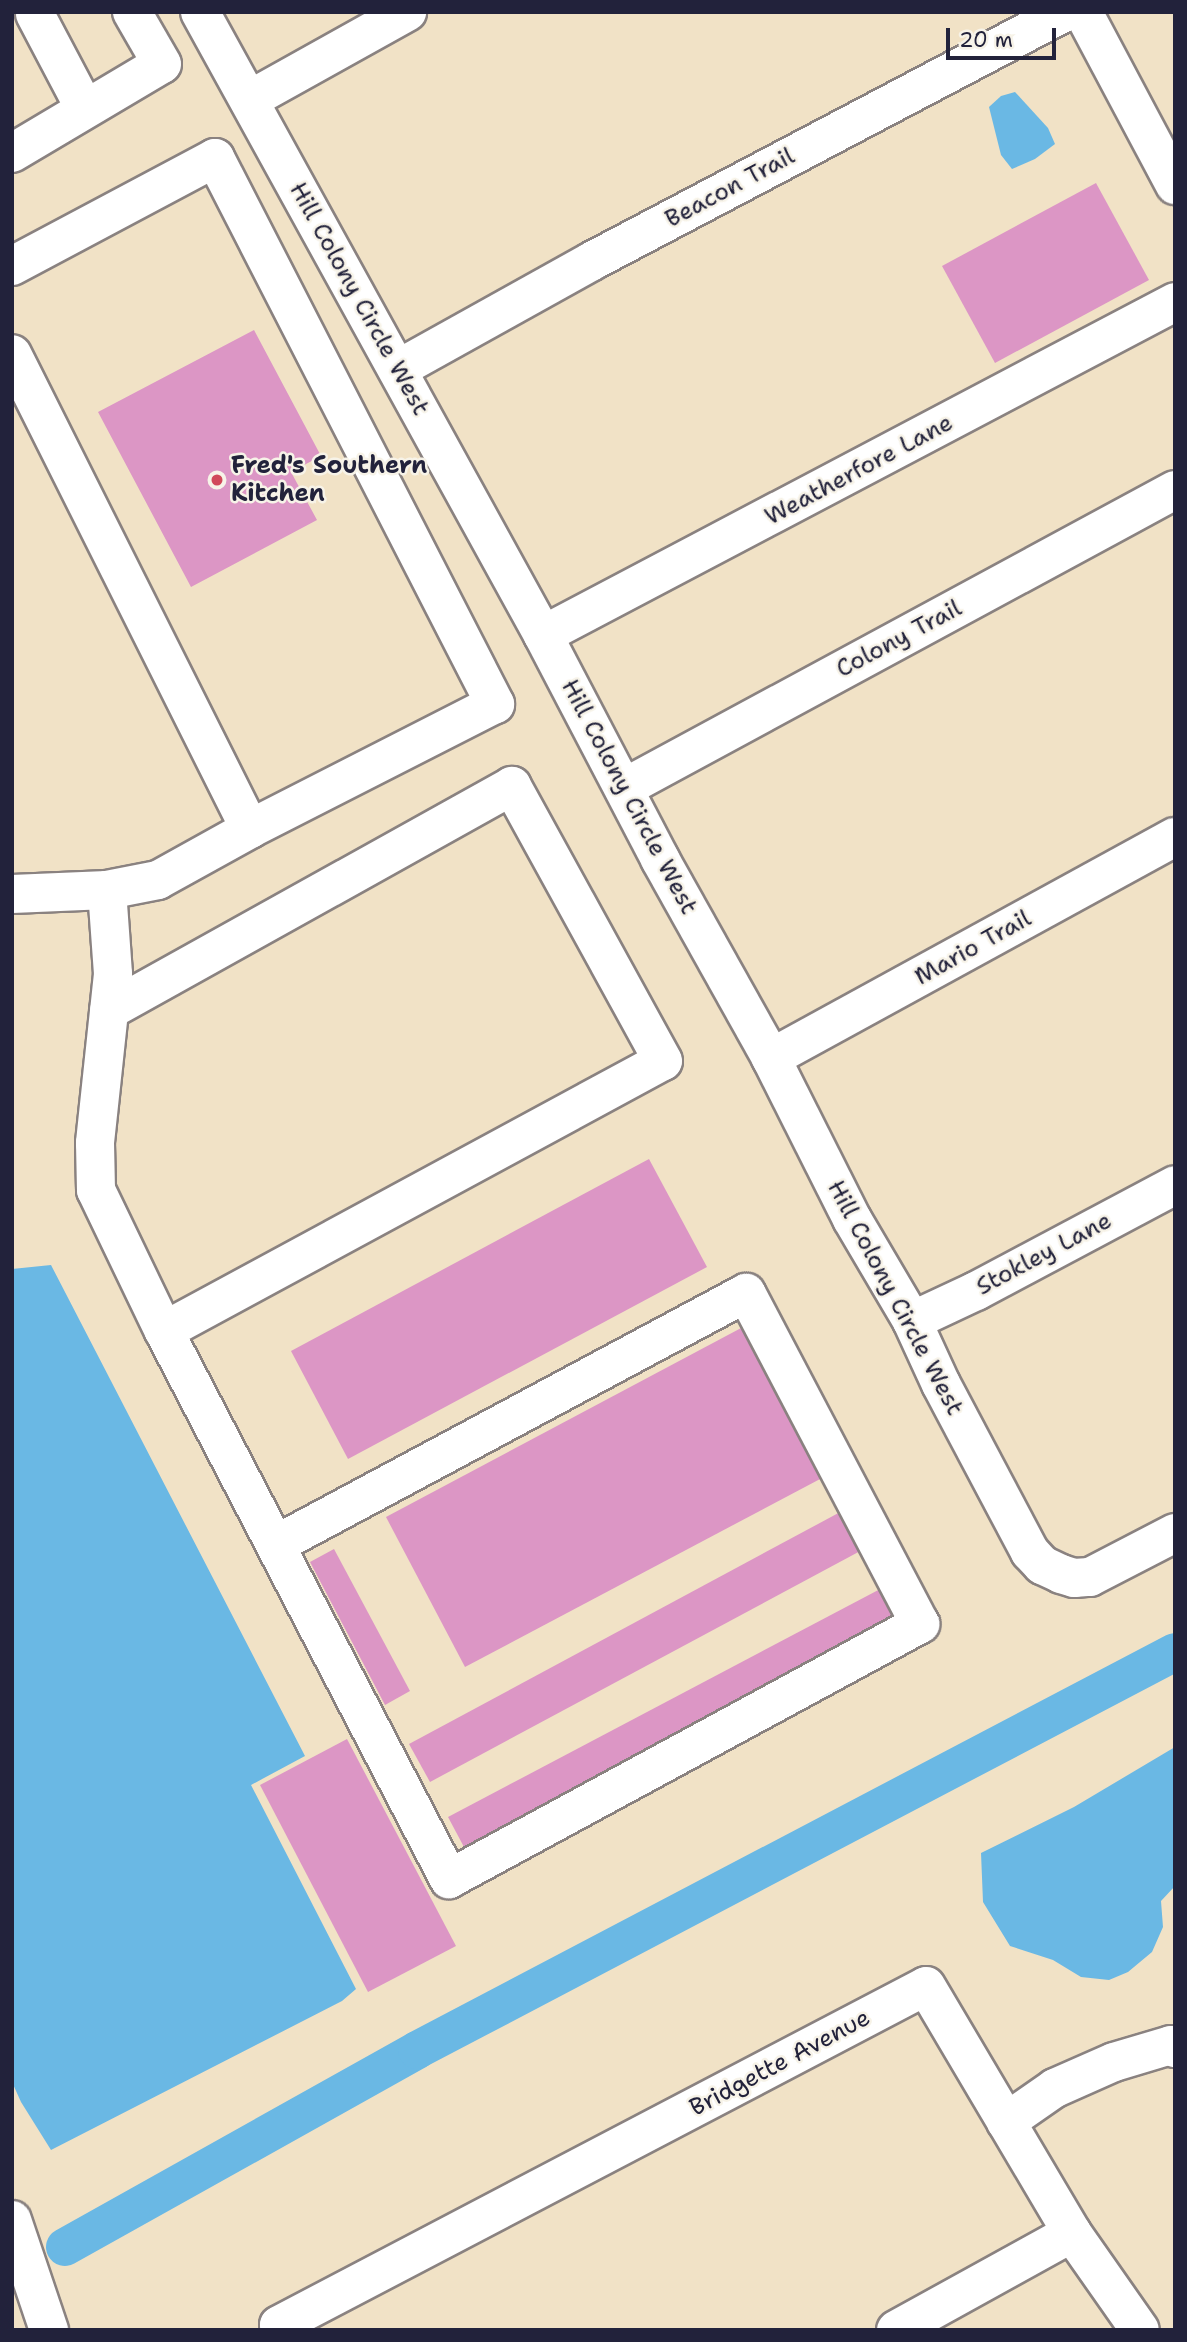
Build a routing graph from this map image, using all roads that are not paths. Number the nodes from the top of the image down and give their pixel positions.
1 (132, 12) edge
2 (200, 12) edge
3 (407, 12) edge
4 (1065, 12) edge
5 (1083, 12) edge
6 (35, 14) edge
7 (249, 100) junction
8 (85, 109) junction
9 (12, 153) edge
10 (1175, 185) edge
11 (12, 266) edge
12 (1175, 302) edge
13 (12, 354) edge
14 (398, 369) junction
15 (1175, 490) edge
16 (543, 635) junction
17 (624, 788) junction
18 (250, 829) junction
19 (1175, 837) edge
20 (107, 890) junction
21 (12, 894) edge
22 (109, 1010) junction
23 (771, 1058) junction
24 (1175, 1185) edge
25 (912, 1321) junction
26 (164, 1331) junction
27 (1175, 1533) edge
28 (277, 1544) junction
29 (1175, 2048) edge
30 (1006, 2122) junction
31 (13, 2223) edge
32 (1072, 2233) junction
33 (49, 2330) edge
34 (281, 2330) edge
35 (896, 2330) edge
36 (1140, 2330) edge

1 - 8 street
2 - 7 street, Hill Colony Circle West
3 - 7 street
4 - 14 street, Beacon Trail
5 - 10 street
6 - 8 street
7 - 14 street, Hill Colony Circle West
8 - 9 street
11 - 18 street
12 - 16 street, Weatherfore Lane
13 - 18 street
14 - 16 street, Hill Colony Circle West
15 - 17 street, Colony Trail
16 - 17 street, Hill Colony Circle West
17 - 23 street, Hill Colony Circle West
18 - 20 street
19 - 23 street, Mario Trail
20 - 21 street
20 - 22 street
22 - 26 street
22 - 26 street
23 - 25 street, Hill Colony Circle West
24 - 25 street, Stokley Lane
25 - 27 street, Hill Colony Circle West
26 - 28 street
28 - 28 street
29 - 30 street
30 - 32 street, Bridgette Avenue
30 - 34 street, Bridgette Avenue
31 - 33 street
32 - 35 street
32 - 36 street, Bridgette Avenue

